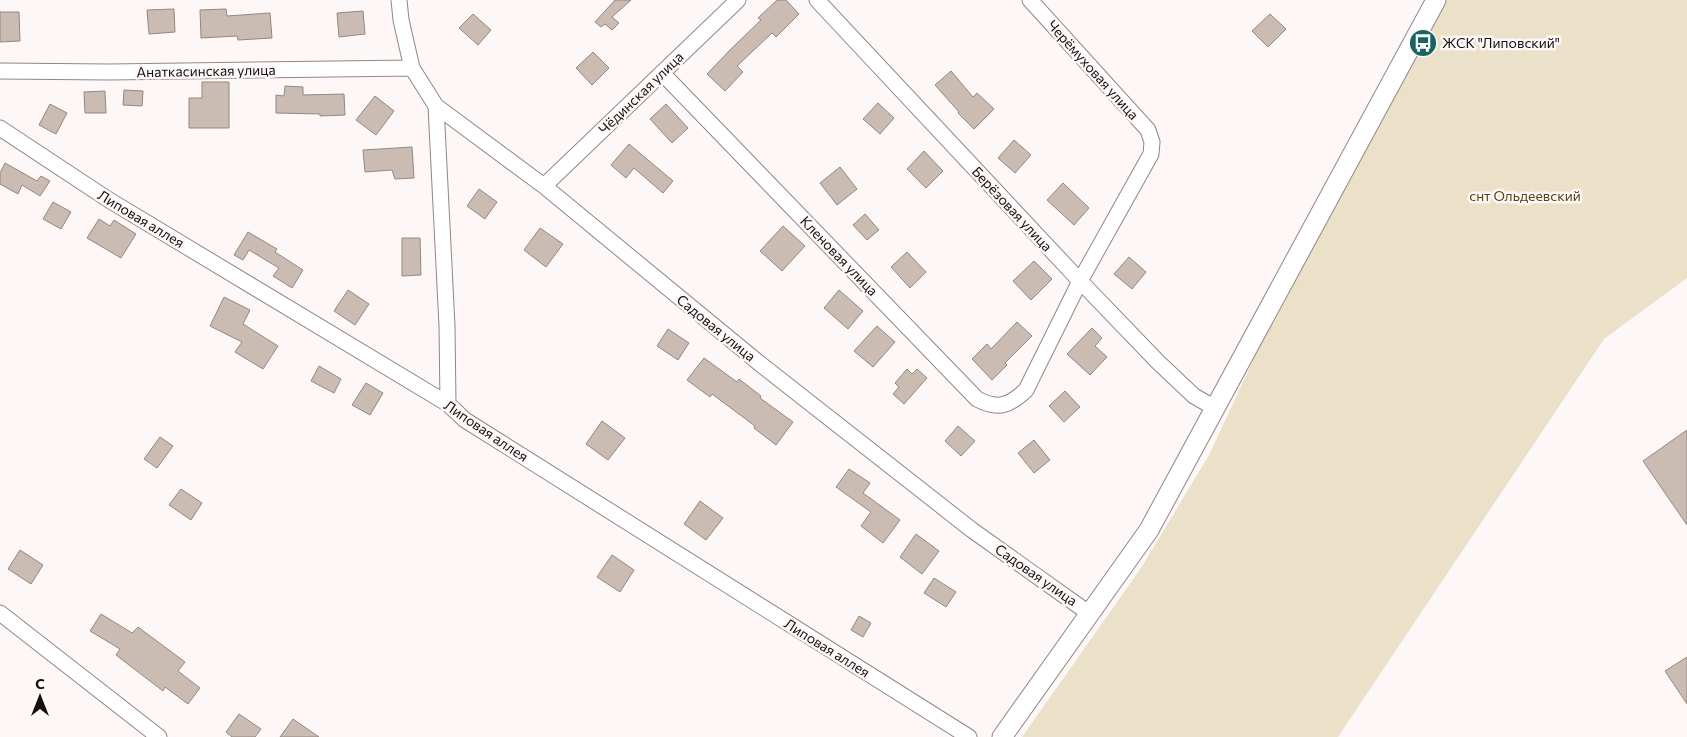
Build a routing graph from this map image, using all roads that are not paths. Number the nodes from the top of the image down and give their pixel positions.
1 (399, 0) edge
2 (738, 0) edge
3 (817, 0) edge
4 (1030, 0) edge
5 (1436, 0) edge
6 (412, 68) junction
7 (0, 71) edge
8 (662, 73) junction
9 (436, 106) junction
10 (0, 128) edge
11 (544, 186) junction
12 (1080, 282) junction
13 (448, 404) junction
14 (1215, 408) junction
15 (0, 613) edge
16 (1090, 614) junction
17 (159, 737) edge
18 (969, 737) edge
19 (1002, 737) edge

1 - 6 street, Садовая улица
2 - 8 street, Чёдинская улица
3 - 12 street, Берёзовая улица
4 - 12 street, Черёмуховая улица
5 - 14 street
6 - 7 street, Анаткасинская улица
6 - 9 street, Садовая улица
8 - 11 street, Чёдинская улица
8 - 12 street, Кленовая улица
9 - 11 street, Садовая улица
9 - 13 street
10 - 13 street, Липовая аллея
11 - 16 street, Садовая улица
12 - 14 street, Берёзовая улица
13 - 18 street, Липовая аллея
14 - 16 street
15 - 17 street
16 - 19 street

